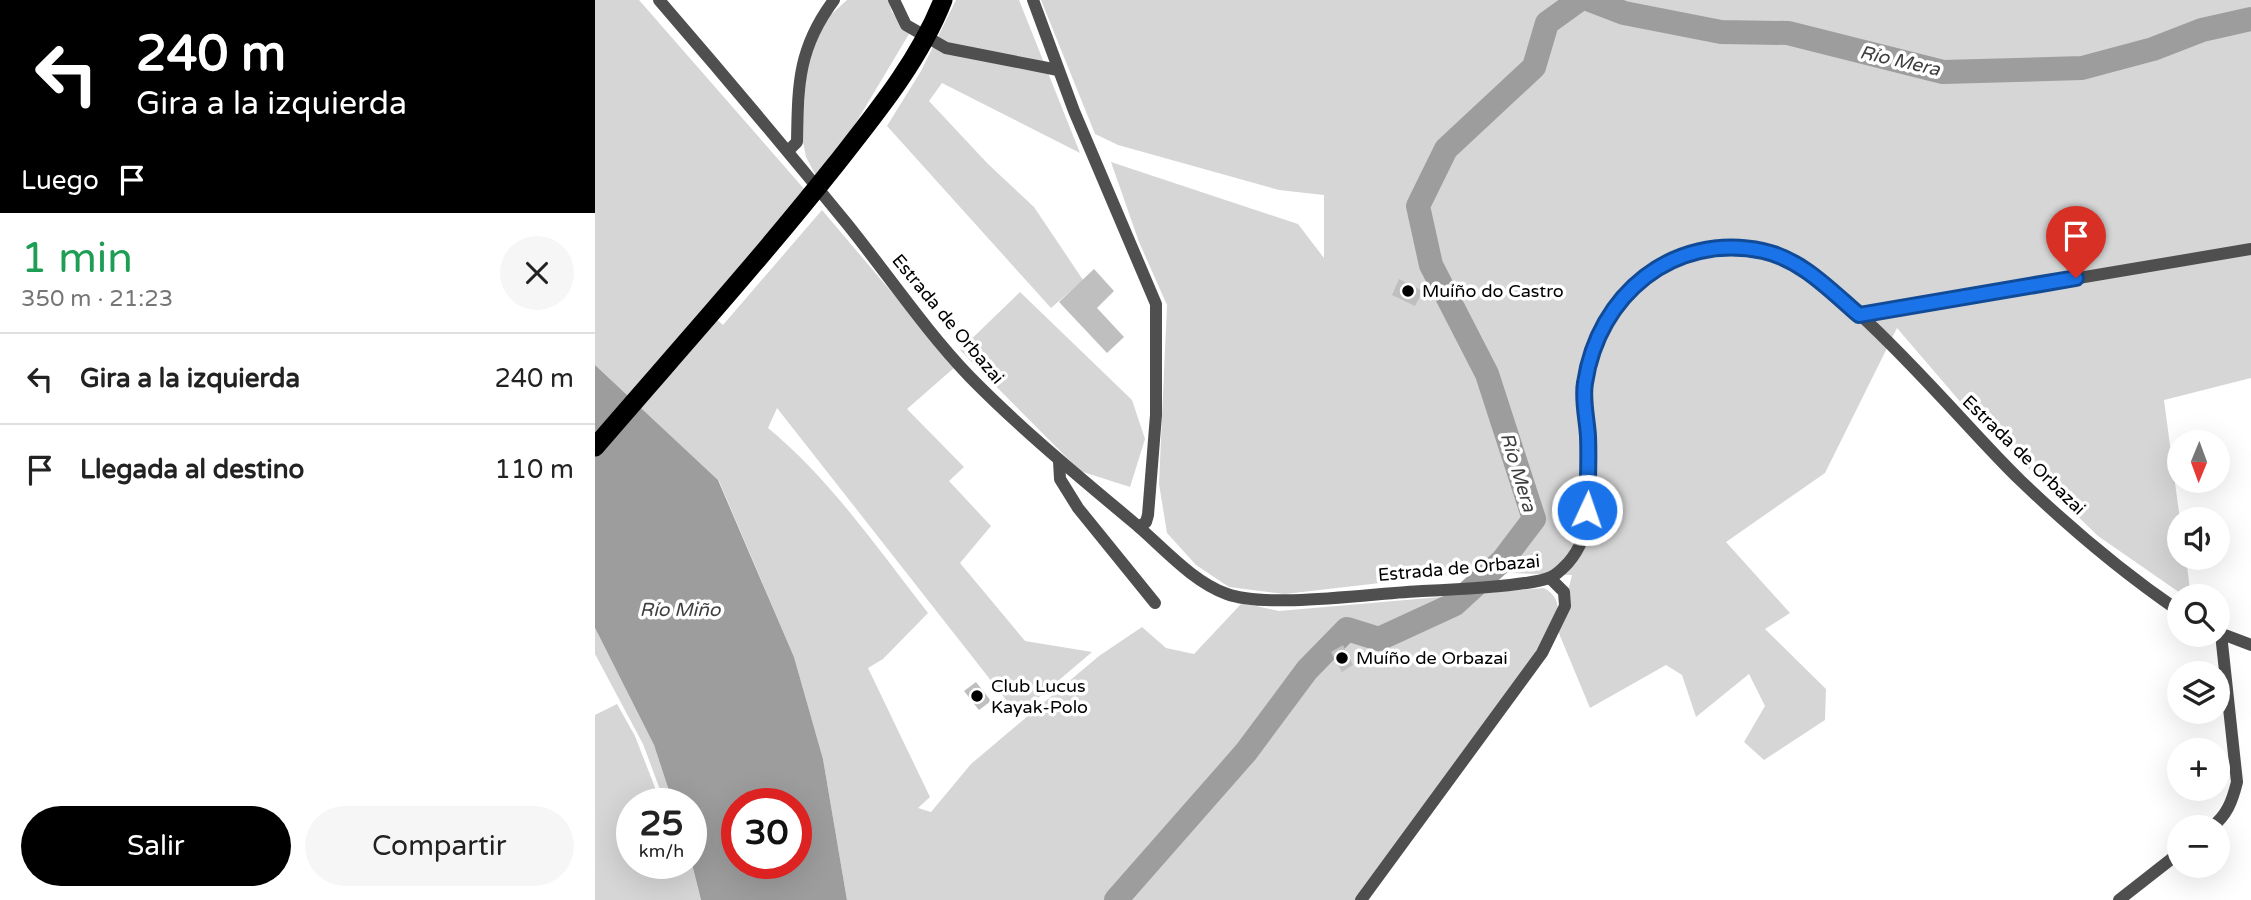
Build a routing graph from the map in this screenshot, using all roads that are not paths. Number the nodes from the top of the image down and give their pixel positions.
1 (659, 0) edge
2 (834, 0) edge
3 (894, 0) edge
4 (1033, 0) edge
5 (940, 7) edge
6 (1058, 70) junction
7 (788, 151) junction
8 (2251, 249) edge
9 (1859, 315) junction
10 (595, 447) edge
11 (1059, 461) junction
12 (1139, 527) junction
13 (1550, 578) junction
14 (1155, 603) dead end
15 (2167, 603) edge
16 (2230, 637) edge
17 (2251, 645) edge
18 (2221, 647) edge
19 (2225, 815) edge
20 (2167, 862) edge
21 (1361, 900) edge
22 (2119, 900) edge

1 - 7 street, Estrada de Orbazai
2 - 7 street
3 - 6 street
4 - 6 street
5 - 10 highway
6 - 12 street
7 - 11 street, Estrada de Orbazai
8 - 9 street
9 - 13 street, Estrada de Orbazai
9 - 15 street, Estrada de Orbazai
11 - 12 street, Estrada de Orbazai
11 - 14 street
12 - 13 street, Estrada de Orbazai
13 - 21 street
16 - 17 street
18 - 19 street
20 - 22 street

